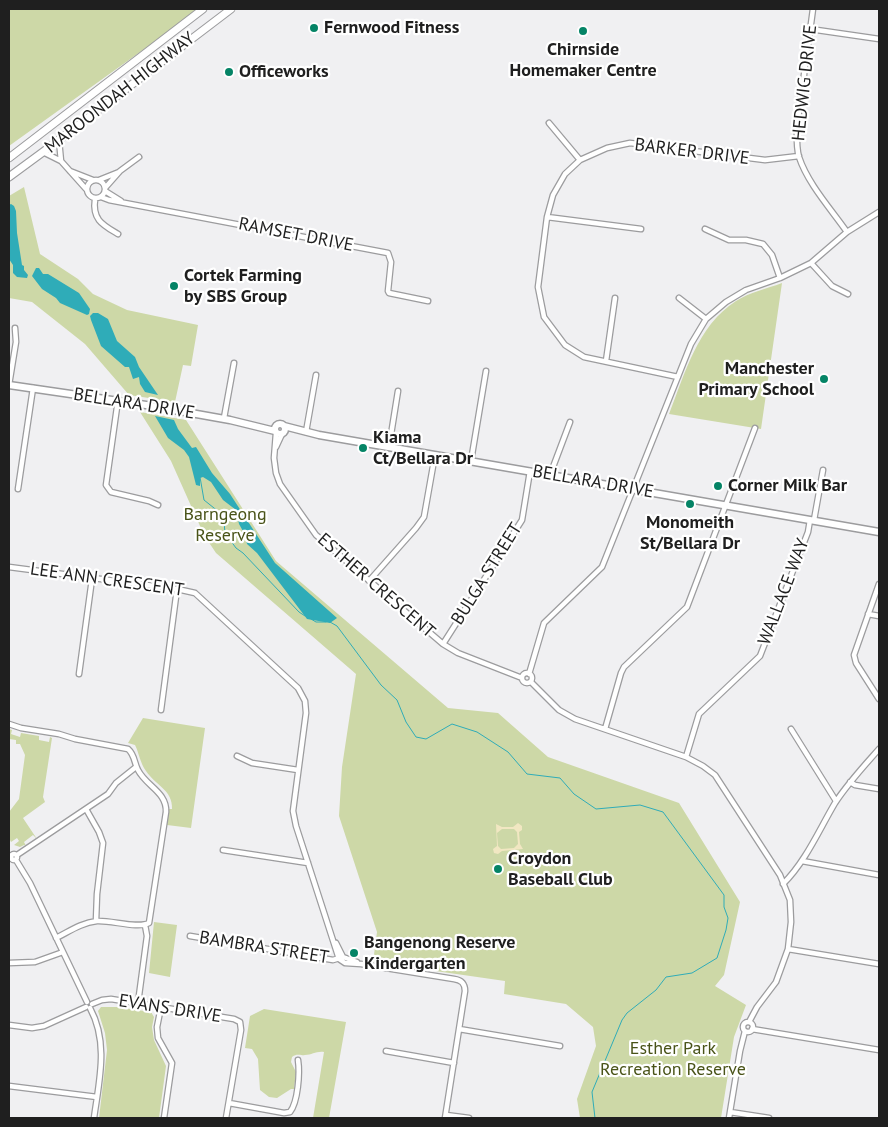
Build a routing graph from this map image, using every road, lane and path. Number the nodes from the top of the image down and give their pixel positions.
1 (203, 9) edge
2 (231, 9) edge
3 (813, 9) edge
4 (810, 29) junction
5 (879, 39) edge
6 (549, 123) dead end
7 (58, 140) junction
8 (44, 152) junction
9 (799, 156) junction
10 (139, 157) dead end
11 (9, 158) edge
12 (580, 160) junction
13 (60, 161) junction
14 (68, 170) junction
15 (120, 171) junction
16 (9, 177) edge
17 (93, 180) junction
18 (99, 180) junction
19 (86, 189) junction
20 (105, 189) junction
21 (98, 198) junction
22 (124, 203) junction
23 (879, 212) edge
24 (547, 216) junction
25 (641, 229) dead end
26 (705, 229) dead end
27 (847, 232) junction
28 (118, 234) dead end
29 (811, 263) junction
30 (780, 278) junction
31 (848, 294) dead end
32 (615, 298) dead end
33 (679, 298) dead end
34 (428, 301) dead end
35 (706, 319) junction
36 (14, 328) dead end
37 (606, 361) junction
38 (234, 363) dead end
39 (486, 371) dead end
40 (316, 376) dead end
41 (678, 377) junction
42 (9, 385) edge
43 (33, 388) junction
44 (398, 391) dead end
45 (118, 400) junction
46 (224, 418) junction
47 (570, 422) dead end
48 (755, 428) dead end
49 (279, 430) junction
50 (306, 432) junction
51 (389, 447) junction
52 (435, 455) junction
53 (471, 461) junction
54 (823, 470) dead end
55 (530, 472) junction
56 (550, 475) junction
57 (18, 489) dead end
58 (633, 489) junction
59 (158, 505) dead end
60 (727, 505) junction
61 (812, 520) junction
62 (879, 532) edge
63 (9, 567) edge
64 (92, 578) junction
65 (369, 581) junction
66 (879, 584) edge
67 (177, 589) junction
68 (868, 614) junction
69 (879, 616) edge
70 (444, 644) junction
71 (79, 674) dead end
72 (529, 674) junction
73 (522, 678) junction
74 (531, 682) junction
75 (879, 699) edge
76 (161, 710) dead end
77 (9, 724) edge
78 (605, 729) junction
79 (791, 729) dead end
80 (879, 749) edge
81 (237, 756) dead end
82 (686, 757) junction
83 (137, 768) junction
84 (298, 770) junction
85 (850, 782) junction
86 (879, 789) edge
87 (836, 802) junction
88 (84, 810) junction
89 (9, 849) edge
90 (223, 850) dead end
91 (13, 858) edge
92 (802, 861) junction
93 (308, 863) junction
94 (879, 875) edge
95 (783, 884) junction
96 (98, 921) junction
97 (146, 925) junction
98 (55, 936) junction
99 (190, 936) dead end
100 (62, 950) junction
101 (788, 950) junction
102 (341, 958) junction
103 (9, 963) edge
104 (879, 964) edge
105 (138, 1003) junction
106 (89, 1005) junction
107 (160, 1007) junction
108 (749, 1022) junction
109 (9, 1025) edge
110 (459, 1029) junction
111 (752, 1029) junction
112 (745, 1031) junction
113 (560, 1046) dead end
114 (879, 1050) edge
115 (386, 1051) dead end
116 (298, 1060) dead end
117 (454, 1063) junction
118 (9, 1086) edge
119 (96, 1097) junction
120 (229, 1103) junction
121 (730, 1112) junction
122 (446, 1116) edge
123 (94, 1118) edge
124 (164, 1118) edge
125 (226, 1118) edge
126 (469, 1118) edge
127 (729, 1118) edge
128 (770, 1118) edge

1 - 11 highway, MAROONDAH HIGHWAY
2 - 7 highway, MAROONDAH HIGHWAY
3 - 4 street, HEDWIG DRIVE
4 - 5 street
4 - 9 street, HEDWIG DRIVE
6 - 12 street
7 - 8 highway, MAROONDAH HIGHWAY
7 - 13 street
8 - 13 street
8 - 16 highway, MAROONDAH HIGHWAY
9 - 12 street, BARKER DRIVE
9 - 27 street, HEDWIG DRIVE
10 - 15 street
12 - 24 street, BARKER DRIVE
13 - 14 street
14 - 17 street
14 - 19 street
15 - 18 street
15 - 20 street
17 - 18 street
17 - 19 street
18 - 20 street
19 - 21 street
20 - 21 street
20 - 22 street, RAMSET DRIVE
21 - 22 street, RAMSET DRIVE
21 - 28 street
22 - 34 street, RAMSET DRIVE
23 - 27 street
24 - 25 street
24 - 37 street, BARKER DRIVE
26 - 30 street
27 - 29 street
29 - 30 street
29 - 31 street
30 - 35 street
32 - 37 street
33 - 35 street
35 - 41 street
36 - 42 street
37 - 41 street, BARKER DRIVE
38 - 46 street
39 - 53 street
40 - 50 street
41 - 58 street
42 - 43 main road, BELLARA DRIVE
43 - 45 main road, BELLARA DRIVE
43 - 57 street
44 - 51 street
45 - 46 main road, BELLARA DRIVE
45 - 59 street
46 - 49 main road, BELLARA DRIVE
47 - 56 street
48 - 60 street
49 - 50 main road, BELLARA DRIVE
49 - 65 street, ESTHER CRESCENT
50 - 51 main road, BELLARA DRIVE
51 - 52 main road, BELLARA DRIVE
52 - 53 main road, BELLARA DRIVE
52 - 65 street
53 - 55 main road, BELLARA DRIVE
54 - 61 street, WALLACE WAY
55 - 56 main road, BELLARA DRIVE
55 - 70 street, BULGA STREET
56 - 58 main road, BELLARA DRIVE
58 - 60 main road, BELLARA DRIVE
58 - 72 street
60 - 61 main road, BELLARA DRIVE
60 - 78 street
61 - 62 main road, BELLARA DRIVE
61 - 82 street, WALLACE WAY
63 - 64 street, LEE ANN CRESCENT
64 - 67 street, LEE ANN CRESCENT
64 - 71 street
65 - 70 street, ESTHER CRESCENT
66 - 68 street
67 - 76 street
67 - 84 street, LEE ANN CRESCENT
68 - 69 street
68 - 75 street
70 - 73 street, ESTHER CRESCENT
72 - 73 street
72 - 74 street
73 - 74 street
74 - 78 street
77 - 83 street
78 - 82 street
79 - 87 street
80 - 85 street
81 - 84 street
82 - 95 street
83 - 88 street
83 - 97 street
84 - 93 street, LEE ANN CRESCENT
85 - 86 street
85 - 87 street
87 - 92 street
88 - 91 street
88 - 96 street
89 - 91 street
90 - 93 street
91 - 98 street
92 - 94 street
92 - 95 street
93 - 102 street, LEE ANN CRESCENT
95 - 101 street
96 - 97 street
96 - 98 street
97 - 105 street
98 - 100 street
99 - 102 street, BAMBRA STREET
100 - 103 street
100 - 106 street
101 - 104 street
101 - 108 street
102 - 110 street, BAMBRA STREET
105 - 106 street, EVANS DRIVE
105 - 107 street, EVANS DRIVE
106 - 109 street, EVANS DRIVE
106 - 119 street
107 - 120 street, EVANS DRIVE
107 - 124 street
108 - 111 street
108 - 112 street
110 - 113 street
110 - 117 street, BAMBRA STREET
111 - 112 street
111 - 114 street
112 - 121 street
115 - 117 street
116 - 120 street
117 - 122 street, BAMBRA STREET
118 - 119 street
119 - 123 street
120 - 125 street, EVANS DRIVE
121 - 127 street
121 - 128 street
122 - 126 street

